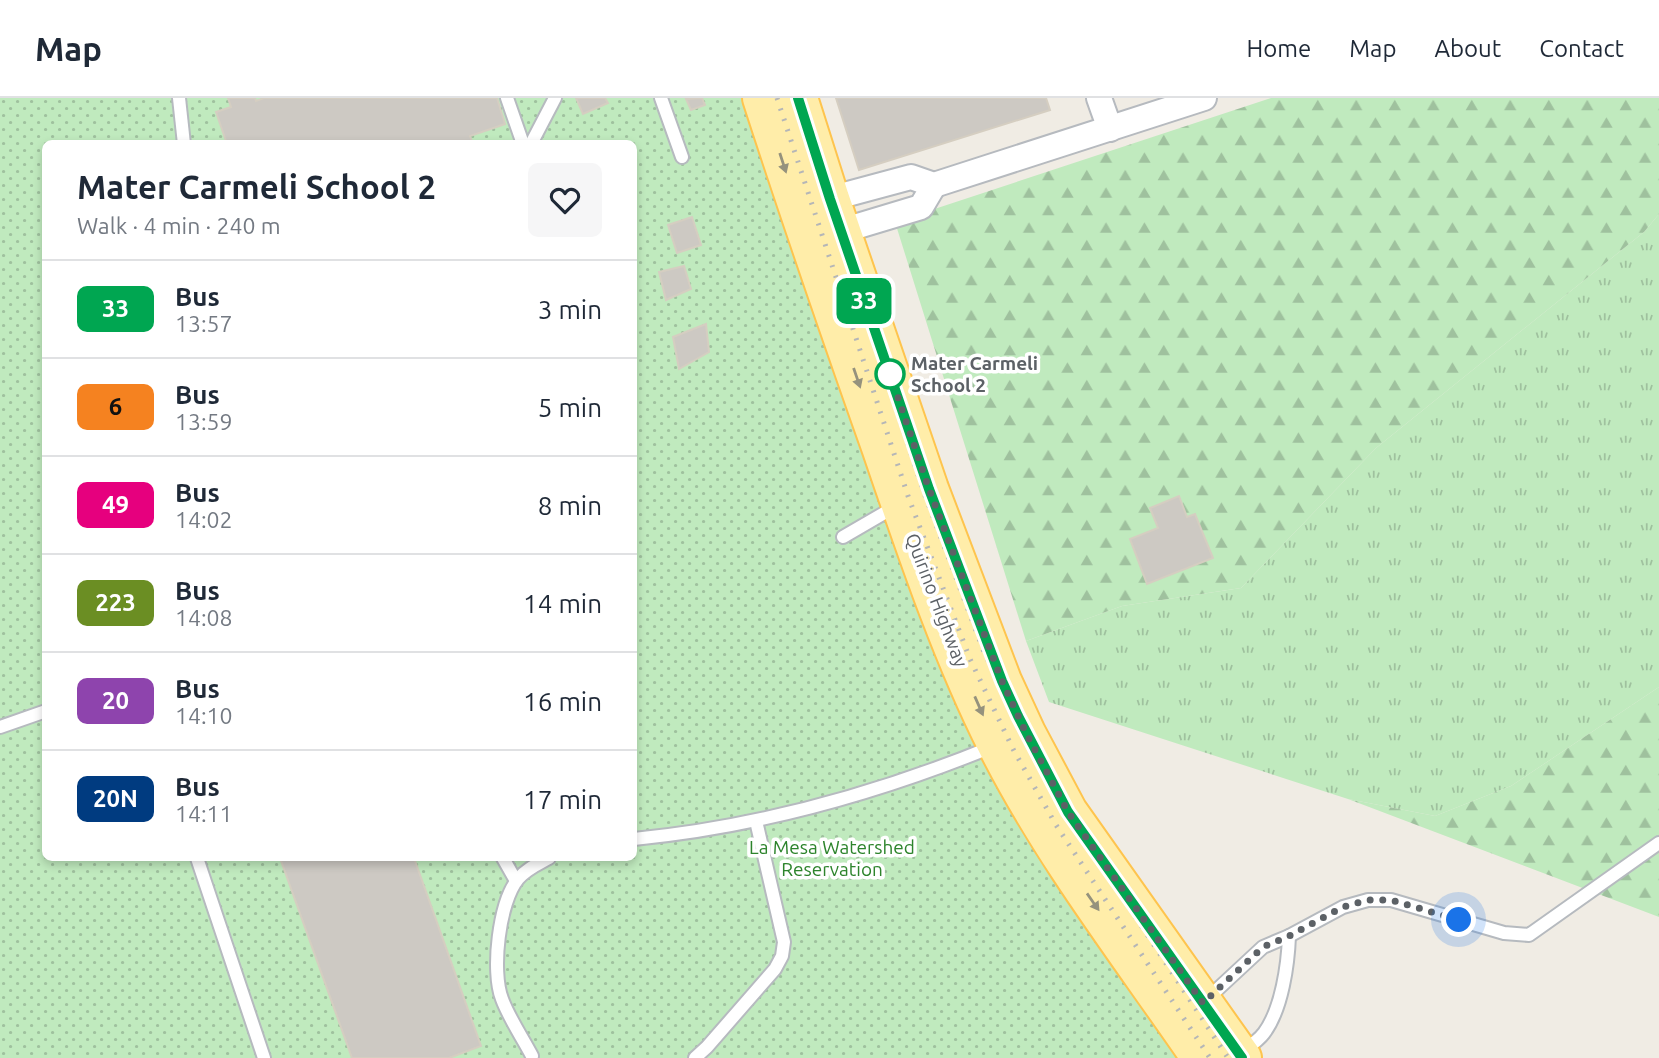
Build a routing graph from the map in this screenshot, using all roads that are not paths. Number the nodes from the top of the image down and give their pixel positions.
1 (179, 98) edge
2 (507, 98) edge
3 (555, 98) edge
4 (661, 98) edge
5 (762, 98) edge
6 (798, 98) edge
7 (1100, 98) edge
8 (1204, 98) edge
9 (1110, 129) junction
10 (184, 140) edge
11 (522, 140) edge
12 (532, 140) edge
13 (682, 157) dead end
14 (934, 185) junction
15 (819, 219) junction
16 (915, 496) junction
17 (843, 537) dead end
18 (42, 712) edge
19 (0, 727) edge
20 (1011, 739) junction
21 (756, 821) junction
22 (637, 839) edge
23 (1659, 843) edge
24 (198, 861) edge
25 (505, 861) edge
26 (543, 861) edge
27 (516, 881) junction
28 (1289, 936) junction
29 (1203, 1003) junction
30 (1241, 1056) edge
31 (533, 1057) edge
32 (264, 1058) edge
33 (695, 1058) edge
34 (1201, 1058) edge

1 - 10 lane
2 - 11 lane
3 - 12 lane
4 - 13 lane
5 -> 15 main road, Quirino Highway
6 - 15 main road, Quirino Highway
7 - 9 street
8 - 9 street
9 - 14 street
14 - 15 street
14 - 15 street
15 - 16 main road, Quirino Highway
16 - 17 lane
16 - 20 main road, Quirino Highway
18 - 19 lane
20 - 21 lane
20 - 29 main road, Quirino Highway
20 -> 34 main road, Quirino Highway
21 - 22 lane
21 - 33 lane
23 - 28 lane
24 - 32 lane
25 - 27 lane
26 - 27 lane
27 - 31 lane
28 - 29 lane
28 - 30 lane
29 - 30 main road, Quirino Highway

